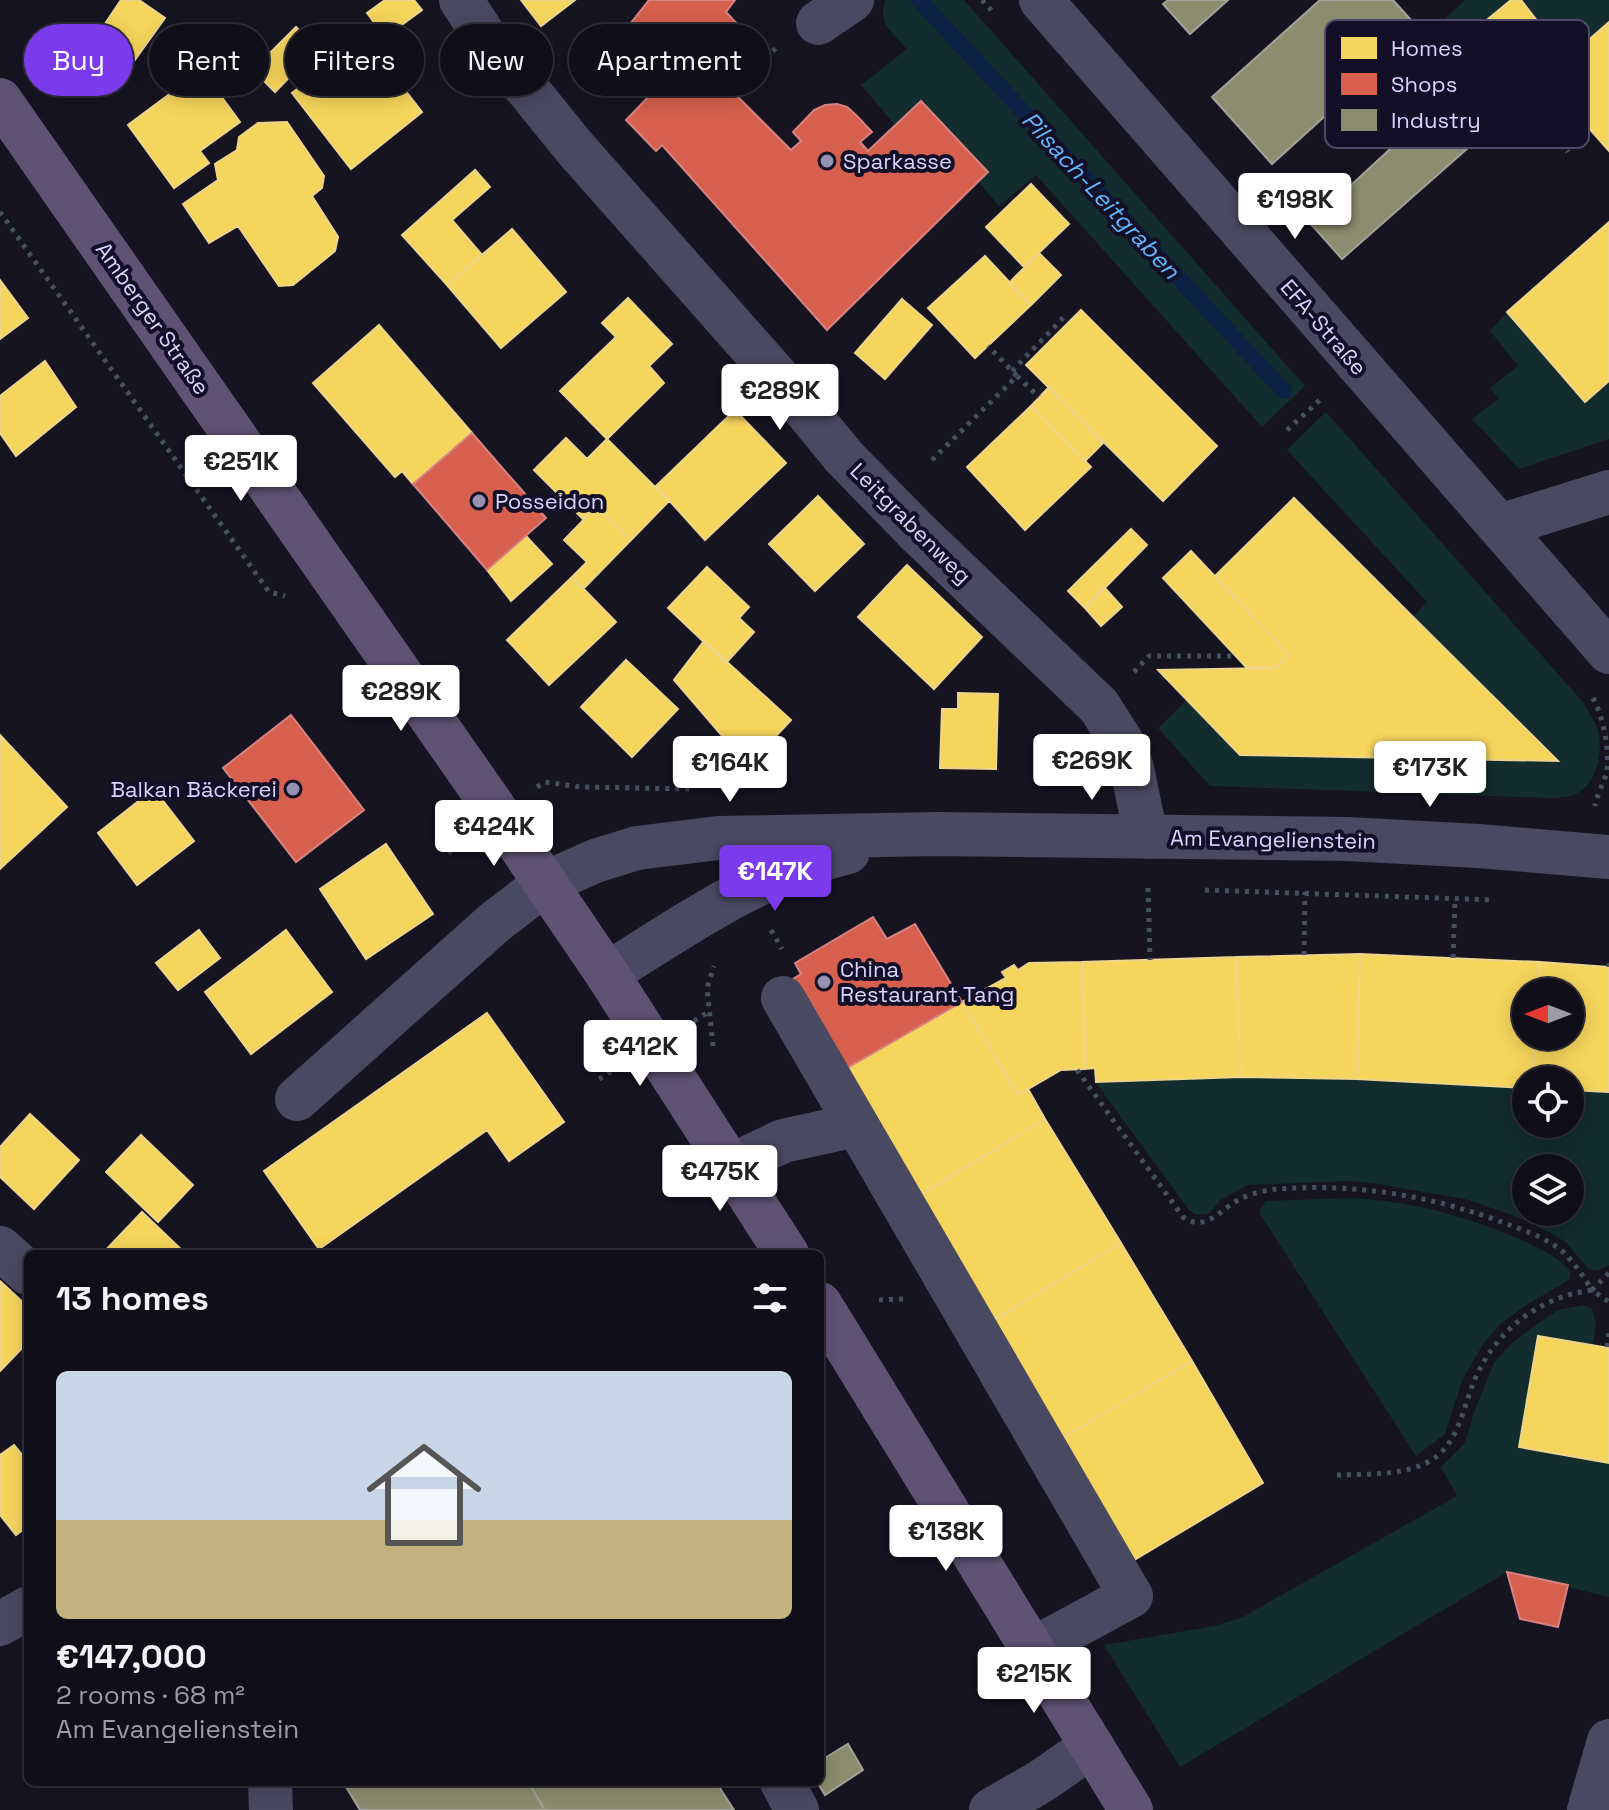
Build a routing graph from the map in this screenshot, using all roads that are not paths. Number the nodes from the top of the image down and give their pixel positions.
1 (461, 0) edge
2 (1060, 6) edge
3 (0, 100) edge
4 (1609, 492) edge
5 (1500, 526) junction
6 (1609, 652) edge
7 (937, 834) junction
8 (1146, 837) junction
9 (1609, 857) edge
10 (546, 883) junction
11 (607, 974) junction
12 (783, 998) dead end
13 (297, 1099) dead end
14 (856, 1125) junction
15 (730, 1166) junction
16 (0, 1248) edge
17 (784, 1250) edge
18 (24, 1269) edge
19 (824, 1310) edge
20 (24, 1610) edge
21 (0, 1624) edge
22 (1033, 1649) junction
23 (1609, 1741) edge
24 (1092, 1746) junction
25 (270, 1786) edge
26 (784, 1786) edge
27 (271, 1810) edge
28 (797, 1810) edge
29 (991, 1810) edge
30 (1131, 1810) edge
31 (1589, 1810) edge

1 - 8 street, Leitgrabenweg
2 - 5 street, EFA-Straße
3 - 10 main road, Amberger Straße
4 - 5 street
5 - 6 street, EFA-Straße
7 - 8 street, Am Evangelienstein
7 - 10 street, Am Evangelienstein
7 - 11 street, Am Evangelienstein
8 - 9 street, Am Evangelienstein
10 - 11 main road, Amberger Straße
10 - 13 street, Am Evangelienstein
11 - 15 main road, Amberger Straße
12 - 14 street
14 - 15 street
14 - 22 street
15 - 17 main road, Amberger Straße
16 - 18 street
19 - 22 main road
20 - 21 street
22 - 24 main road
23 - 31 street
24 - 29 street
24 - 30 main road
25 - 27 street
26 - 28 street

